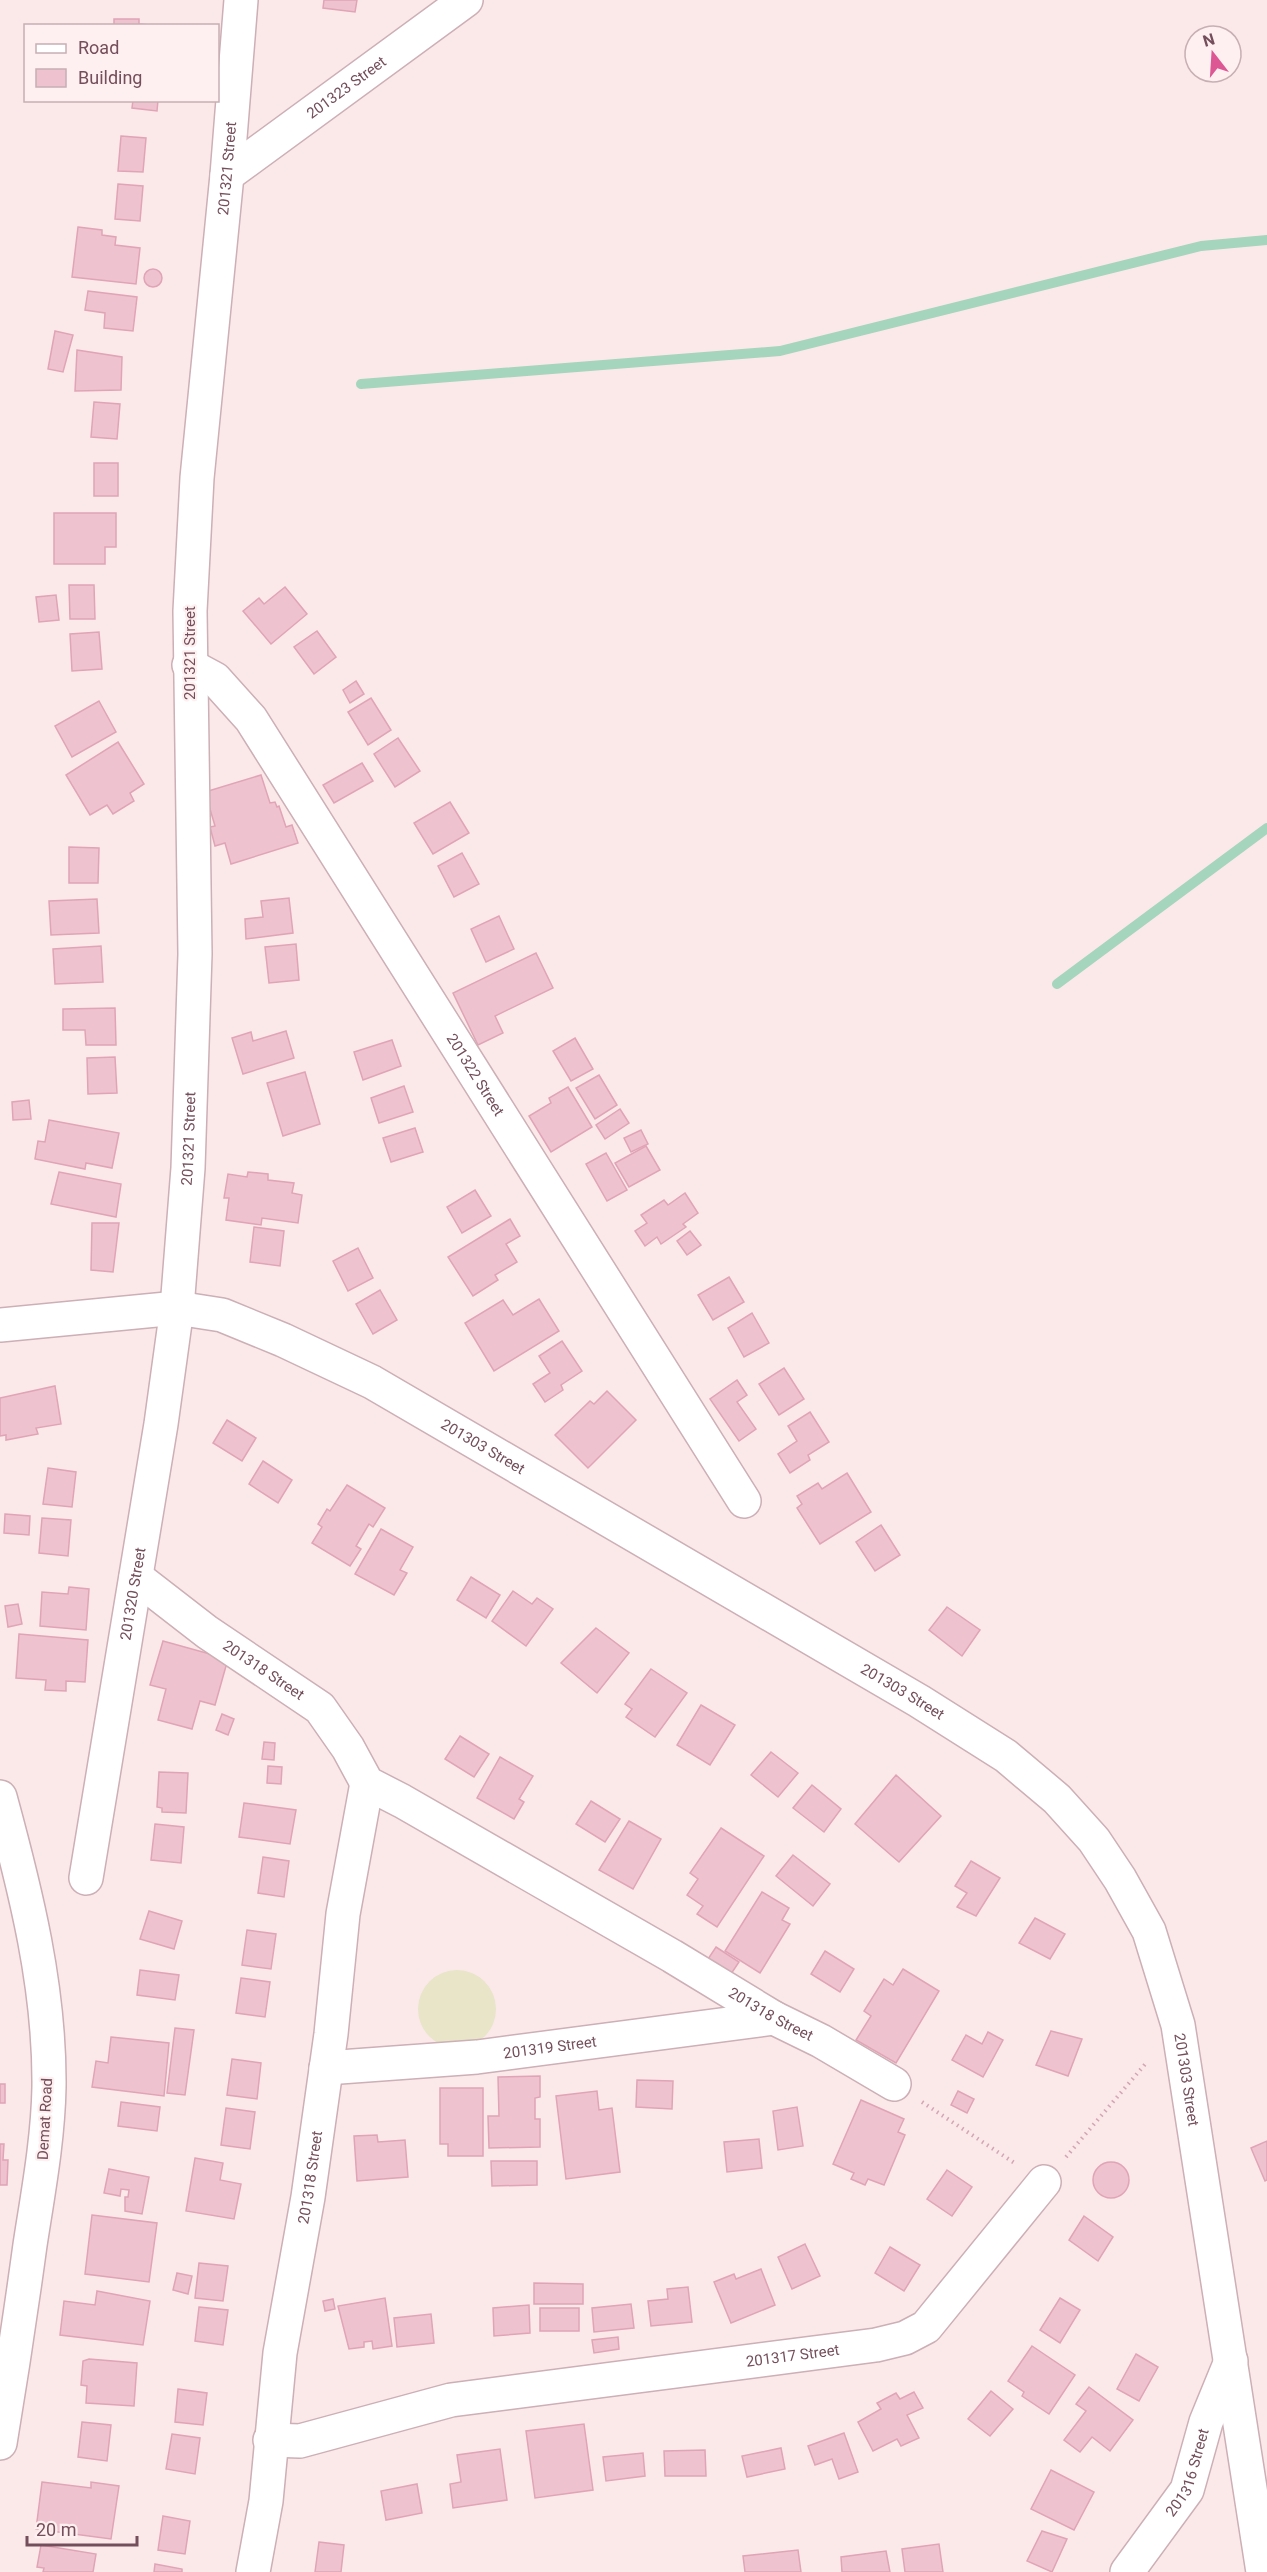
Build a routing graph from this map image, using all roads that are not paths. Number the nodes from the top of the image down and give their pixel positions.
1 (241, 0) edge
2 (466, 0) edge
3 (227, 175) junction
4 (189, 665) junction
5 (177, 1308) junction
6 (0, 1325) edge
7 (744, 1501) dead end
8 (136, 1577) junction
9 (367, 1783) junction
10 (0, 1797) edge
11 (86, 1878) dead end
12 (774, 2018) junction
13 (326, 2068) junction
14 (894, 2084) road end
15 (1044, 2182) road end
16 (1231, 2361) junction
17 (270, 2440) junction
18 (0, 2443) edge
19 (253, 2572) edge
20 (1127, 2572) edge
21 (1263, 2572) edge

1 - 3 street, 201321 Street
2 - 3 street, 201323 Street
3 - 4 street, 201321 Street
4 - 5 street, 201321 Street
4 - 7 street, 201322 Street
5 - 6 street, 201303 Street
5 - 8 street, 201320 Street
5 - 16 street, 201303 Street
8 - 9 street, 201318 Street
8 - 11 street, 201320 Street
9 - 12 street, 201318 Street
9 - 13 street, 201318 Street
10 - 18 street, Demat Road
12 - 13 street, 201319 Street
12 - 14 street, 201318 Street
13 - 17 street, 201318 Street
15 - 17 street, 201317 Street
16 - 20 street, 201316 Street
16 - 21 street, 201303 Street
17 - 19 street, 201318 Street

